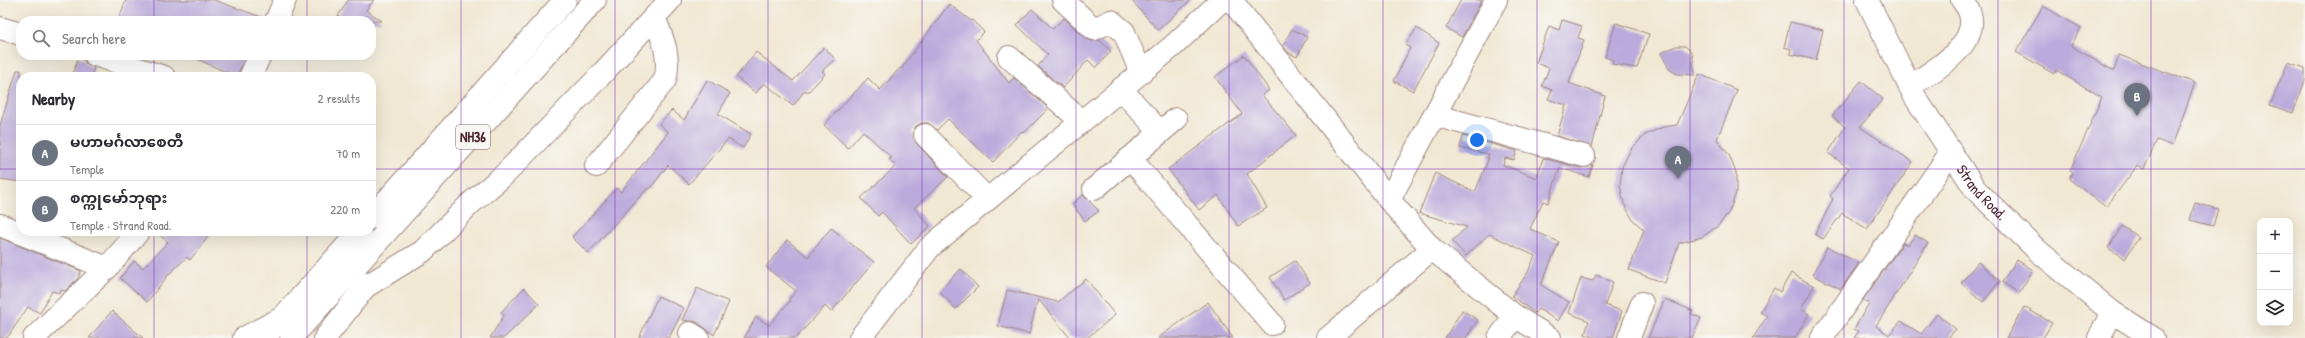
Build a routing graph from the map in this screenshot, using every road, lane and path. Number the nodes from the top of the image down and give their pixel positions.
1 (285, 0) edge
2 (565, 0) edge
3 (595, 0) edge
4 (670, 0) edge
5 (1063, 0) edge
6 (1222, 0) edge
7 (1231, 0) edge
8 (1496, 0) edge
9 (1867, 0) edge
10 (1962, 0) edge
11 (278, 16) edge
12 (654, 18) junction
13 (0, 28) edge
14 (16, 33) edge
15 (1008, 57) dead end
16 (111, 60) edge
17 (258, 60) edge
18 (148, 72) edge
19 (252, 72) edge
20 (1141, 73) junction
21 (1910, 86) junction
22 (1121, 89) junction
23 (1434, 115) junction
24 (1081, 121) junction
25 (926, 135) dead end
26 (1950, 152) junction
27 (1584, 156) dead end
28 (1130, 158) junction
29 (596, 166) dead end
30 (1094, 189) dead end
31 (988, 199) junction
32 (1389, 200) junction
33 (376, 212) edge
34 (0, 225) edge
35 (16, 231) edge
36 (28, 236) edge
37 (135, 236) edge
38 (359, 236) edge
39 (1432, 250) junction
40 (108, 268) junction
41 (350, 274) junction
42 (1642, 302) dead end
43 (2112, 312) junction
44 (1515, 316) junction
45 (280, 319) junction
46 (1272, 324) dead end
47 (34, 338) edge
48 (244, 338) edge
49 (264, 338) edge
50 (291, 338) edge
51 (325, 338) edge
52 (860, 338) edge
53 (1328, 338) edge
54 (1499, 338) edge
55 (1550, 338) edge
56 (1629, 338) edge
57 (1822, 338) edge
58 (2100, 338) edge
59 (2153, 338) edge

1 - 11 main road
2 - 33 main road, NH36
3 - 41 main road, NH36
4 - 12 main road
5 - 20 main road
6 - 20 main road
7 - 32 main road
8 - 23 main road
9 - 21 main road, Strand Road.
10 - 21 main road
12 - 29 main road
12 - 41 main road
13 - 14 main road
15 - 24 main road
16 - 18 main road
17 - 19 main road
20 - 22 main road
21 - 26 main road, Strand Road.
22 - 24 main road
22 - 28 main road
23 - 27 main road
23 - 32 main road
24 - 31 main road
25 - 31 main road
26 - 43 main road, Strand Road.
26 - 57 main road
28 - 30 main road
28 - 46 main road
31 - 52 main road
32 - 39 main road
34 - 35 main road
36 - 40 main road
37 - 40 main road
38 - 41 main road, NH36
39 - 44 main road
39 - 53 main road
40 - 47 main road
41 - 45 main road, NH36
41 - 50 main road, NH36
41 - 51 main road
42 - 56 main road
43 - 58 main road
43 - 59 main road, Strand Road.
44 - 54 main road
44 - 55 main road
45 - 48 main road
45 - 49 main road, NH36

